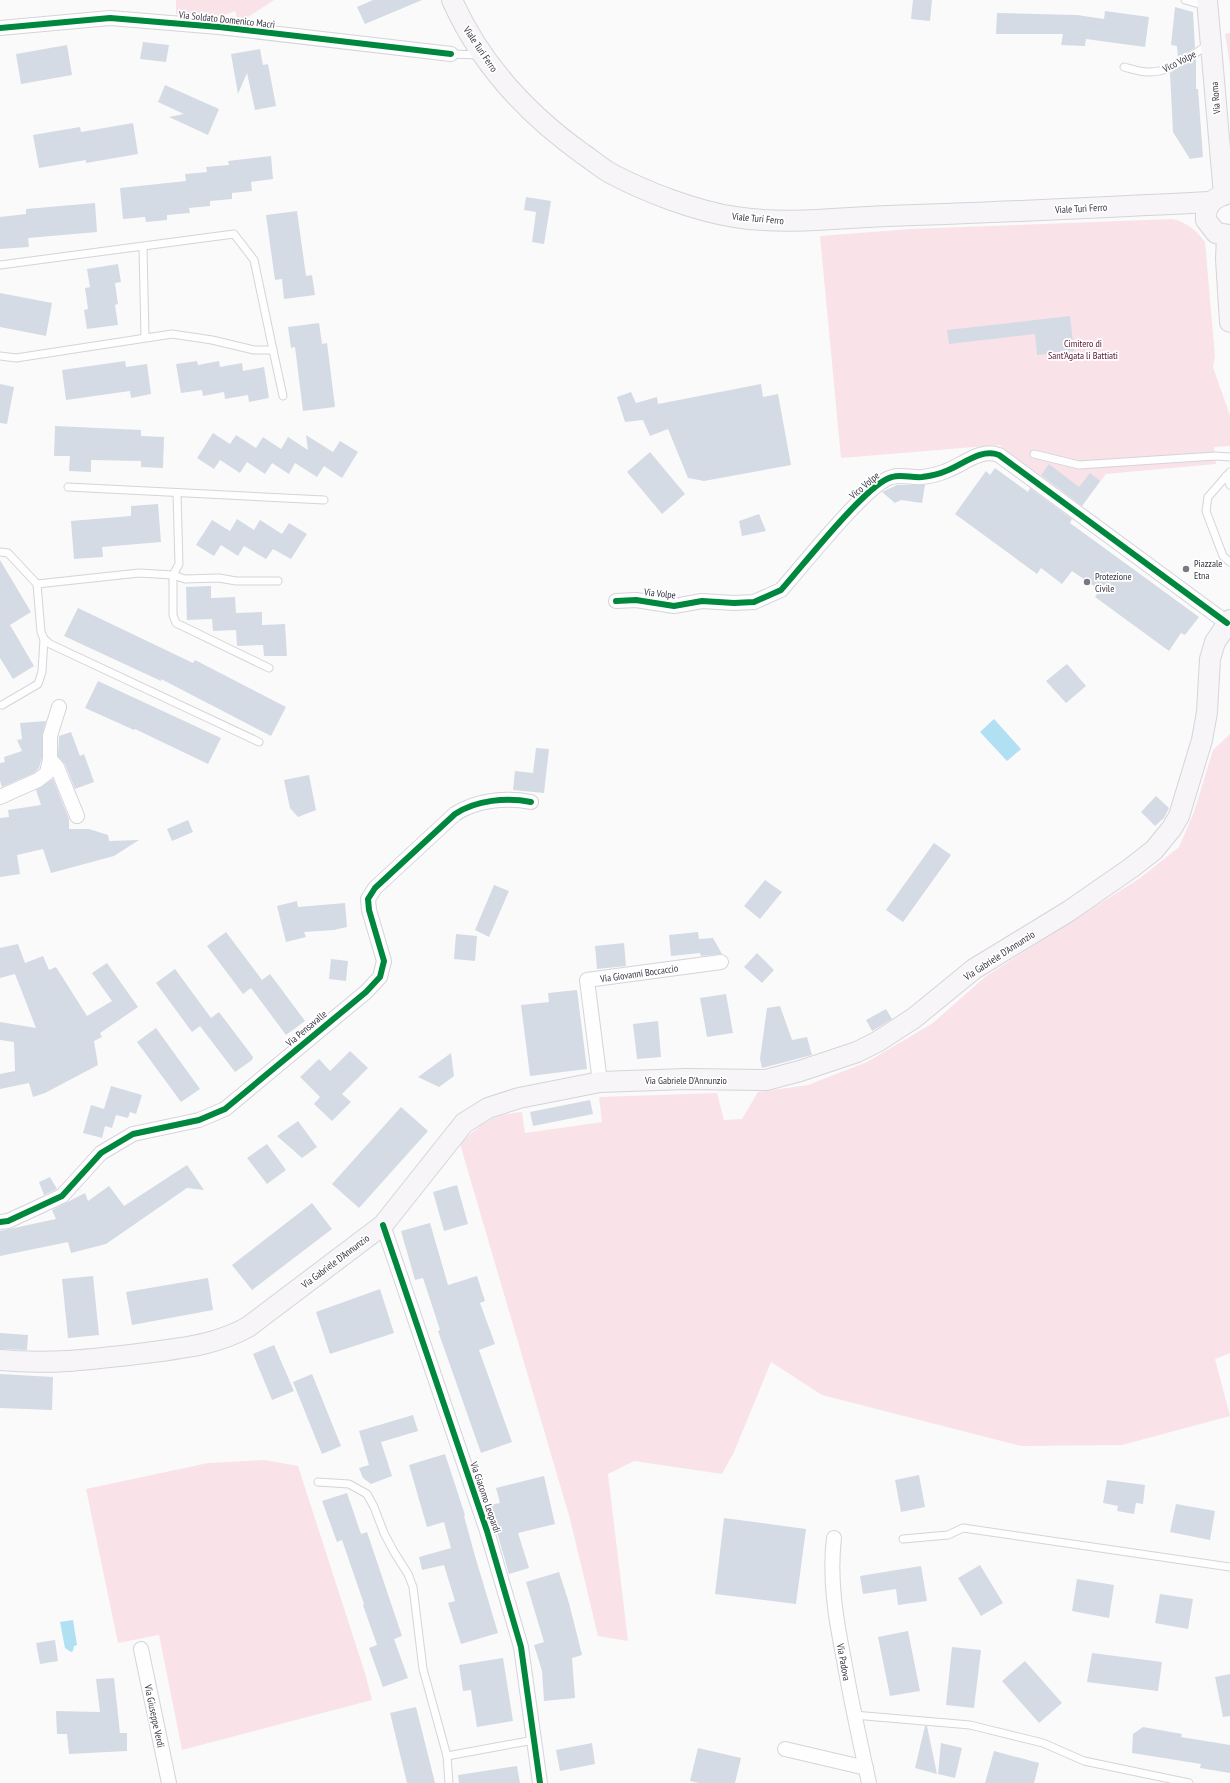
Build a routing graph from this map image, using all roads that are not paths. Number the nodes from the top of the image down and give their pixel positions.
1 (452, 0) edge
2 (1185, 0) edge
3 (1208, 4) edge
4 (0, 28) edge
5 (1210, 44) junction
6 (451, 54) joint
7 (483, 56) junction
8 (1124, 68) dead end
9 (1222, 197) edge
10 (1150, 205) junction
11 (1208, 225) junction
12 (1228, 235) edge
13 (143, 247) junction
14 (0, 265) edge
15 (1230, 322) edge
16 (145, 337) junction
17 (273, 350) junction
18 (0, 356) edge
19 (283, 396) dead end
20 (1034, 454) dead end
21 (1230, 457) edge
22 (1228, 474) edge
23 (1230, 485) edge
24 (68, 487) dead end
25 (177, 493) junction
26 (324, 500) dead end
27 (0, 552) edge
28 (1230, 562) edge
29 (173, 575) junction
30 (278, 581) dead end
31 (37, 584) junction
32 (616, 601) dead end
33 (702, 601) joint
34 (1229, 621) edge
35 (44, 639) junction
36 (269, 668) dead end
37 (2, 705) dead end
38 (59, 707) dead end
39 (260, 742) dead end
40 (50, 759) junction
41 (0, 797) edge
42 (531, 802) dead end
43 (77, 816) dead end
44 (721, 962) dead end
45 (600, 1082) junction
46 (0, 1222) edge
47 (383, 1225) junction
48 (0, 1360) edge
49 (318, 1482) dead end
50 (834, 1538) dead end
51 (903, 1539) dead end
52 (1230, 1567) edge
53 (141, 1649) dead end
54 (854, 1715) junction
55 (534, 1740) junction
56 (785, 1749) dead end
57 (448, 1756) junction
58 (866, 1768) junction
59 (169, 1783) edge
60 (449, 1783) edge
61 (540, 1783) edge
62 (869, 1783) edge
63 (1189, 1783) edge

1 - 7 main road, Viale Turi Ferro
2 - 3 lane
3 - 5 main road, Via Roma
4 - 6 street, Via Soldato Domenico Macrì
5 - 8 lane, Vico Volpe
5 - 9 main road, Via Roma
6 - 7 lane
7 - 10 main road, Viale Turi Ferro
9 - 10 main road, Viale Turi Ferro
9 - 11 main road, Via Roma
10 - 11 main road
11 - 12 main road
12 - 15 main road
13 - 14 lane
13 - 16 lane
13 - 17 lane
16 - 17 lane
16 - 18 lane
17 - 19 lane
20 - 21 lane
22 - 23 lane
22 - 28 lane
24 - 25 lane
25 - 26 lane
25 - 29 lane
27 - 31 lane
29 - 30 lane
29 - 31 lane
29 - 36 lane
31 - 35 lane
32 - 33 street, Via Volpe
33 - 34 street, Vico Volpe
34 - 45 main road, Via Gabriele D'Annunzio
35 - 37 lane
35 - 39 lane
38 - 40 street
40 - 41 street
40 - 43 street
42 - 46 street, Via Pensavalle
44 - 45 street, Via Giovanni Boccaccio
45 - 47 main road, Via Gabriele D'Annunzio
47 - 48 main road, Via Gabriele D'Annunzio
47 - 55 street, Via Giacomo Leopardi
49 - 57 lane
50 - 54 street, Via Padova
51 - 52 lane
53 - 59 street, Via Giuseppe Verdi
54 - 58 street, Via Padova
54 - 63 lane
55 - 57 lane
55 - 61 street, Via Giacomo Leopardi
56 - 58 street
57 - 60 lane
58 - 62 street, Via Padova

